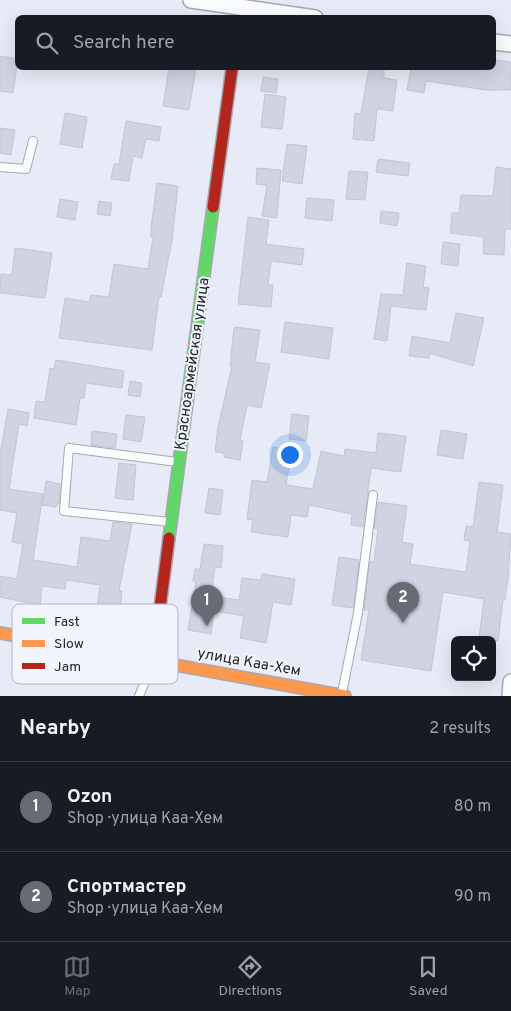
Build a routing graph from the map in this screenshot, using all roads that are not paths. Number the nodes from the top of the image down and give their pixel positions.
1 (191, 0) edge
2 (240, 8) edge
3 (292, 15) edge
4 (496, 42) edge
5 (511, 44) edge
6 (232, 70) edge
7 (33, 141) dead end
8 (0, 167) edge
9 (180, 462) junction
10 (373, 495) dead end
11 (172, 522) junction
12 (161, 604) edge
13 (178, 666) edge
14 (511, 682) edge
15 (144, 684) edge
16 (139, 696) edge
17 (343, 696) edge
18 (510, 696) edge

1 - 2 street
2 - 3 street
4 - 5 street
6 - 9 street, Красноармейская улица
7 - 8 lane
9 - 11 street, Красноармейская улица
9 - 11 lane
10 - 17 lane
11 - 12 street, Красноармейская улица
13 - 17 street, улица Каа-Хем
14 - 18 street
15 - 16 lane

